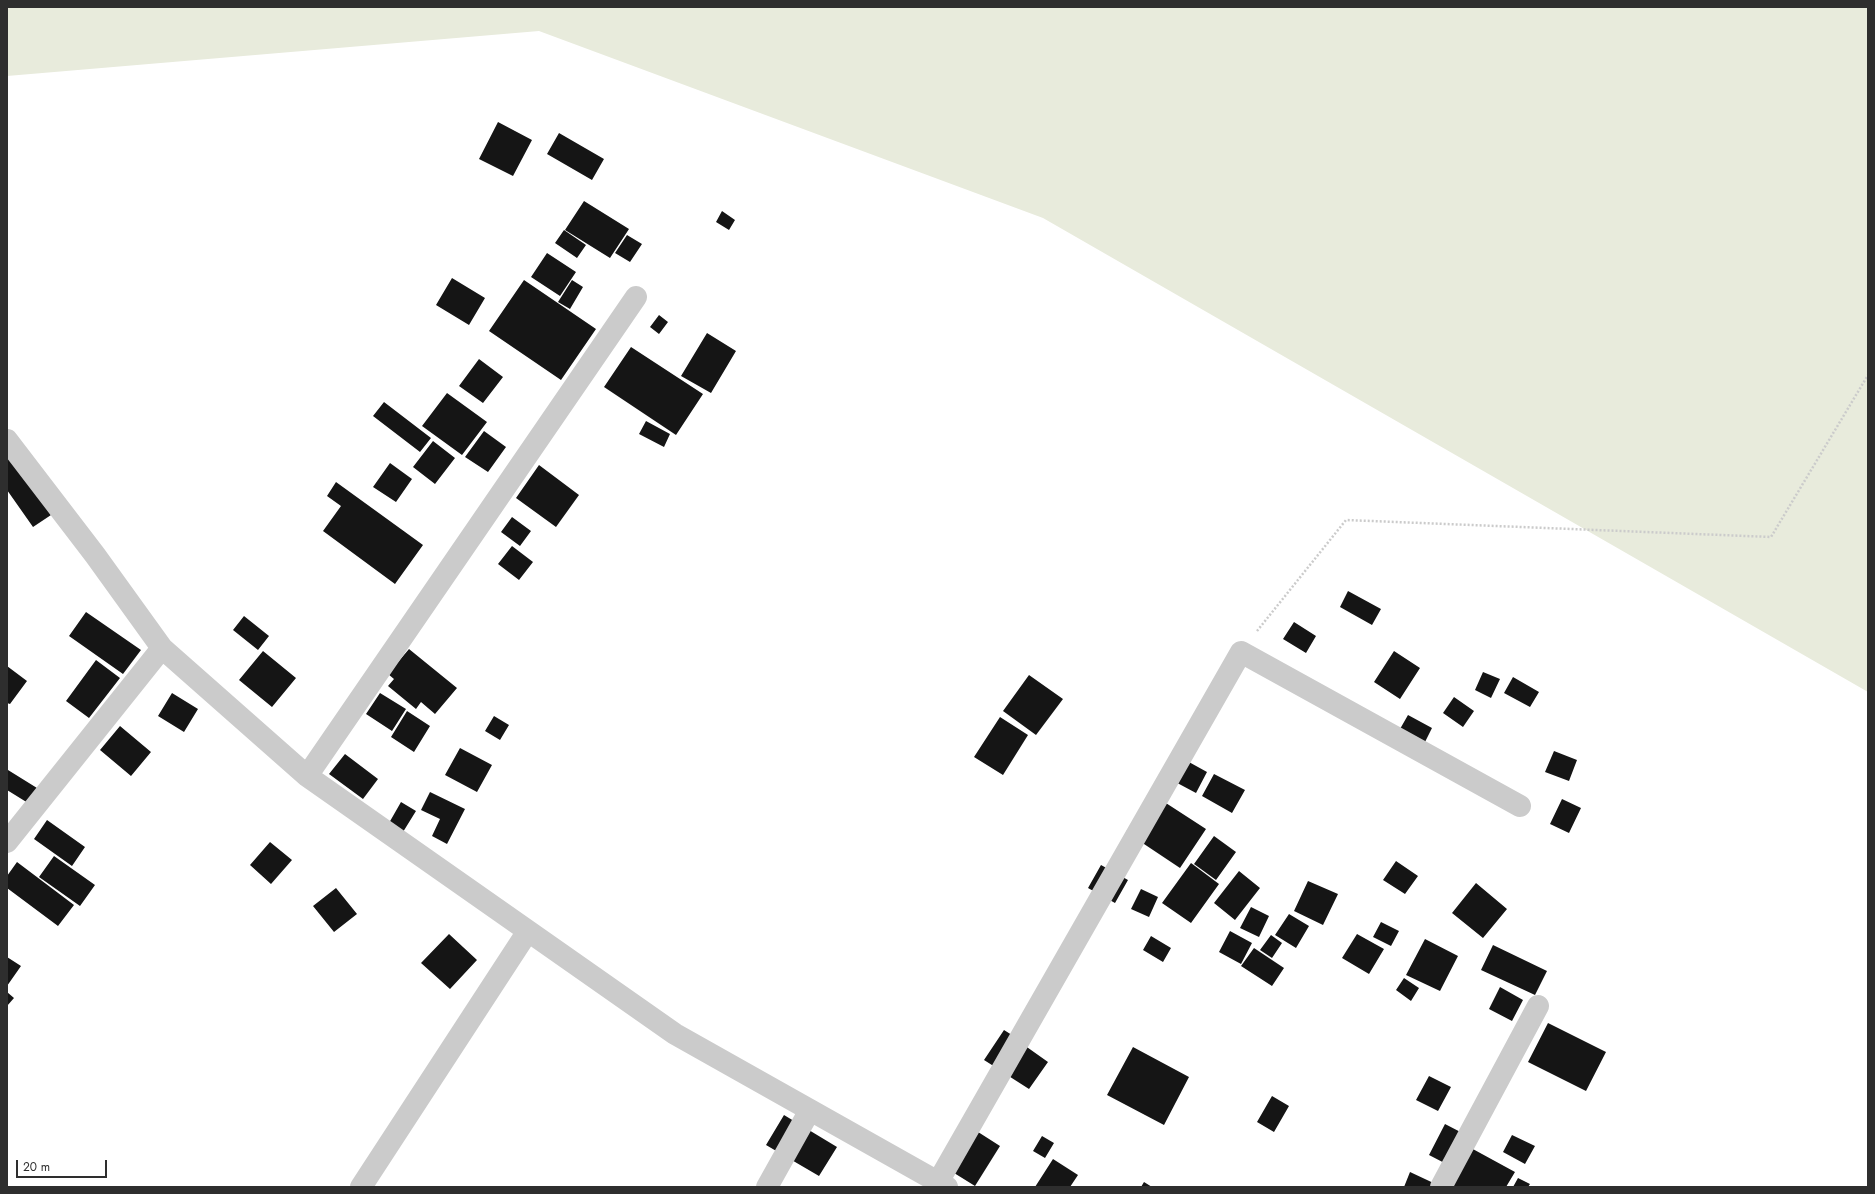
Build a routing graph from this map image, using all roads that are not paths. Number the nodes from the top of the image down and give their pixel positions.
1 (636, 297) dead end
2 (7, 440) edge
3 (162, 648) junction
4 (307, 776) junction
5 (1520, 806) dead end
6 (7, 842) edge
7 (528, 931) junction
8 (1538, 1006) dead end
9 (810, 1110) junction
10 (943, 1185) edge
11 (361, 1187) edge
12 (766, 1187) edge
13 (1441, 1187) edge

1 - 4 street
2 - 3 street
3 - 4 street
3 - 6 street
4 - 7 street
5 - 10 street
7 - 9 street
7 - 11 street
8 - 13 street
9 - 10 street
9 - 12 street

